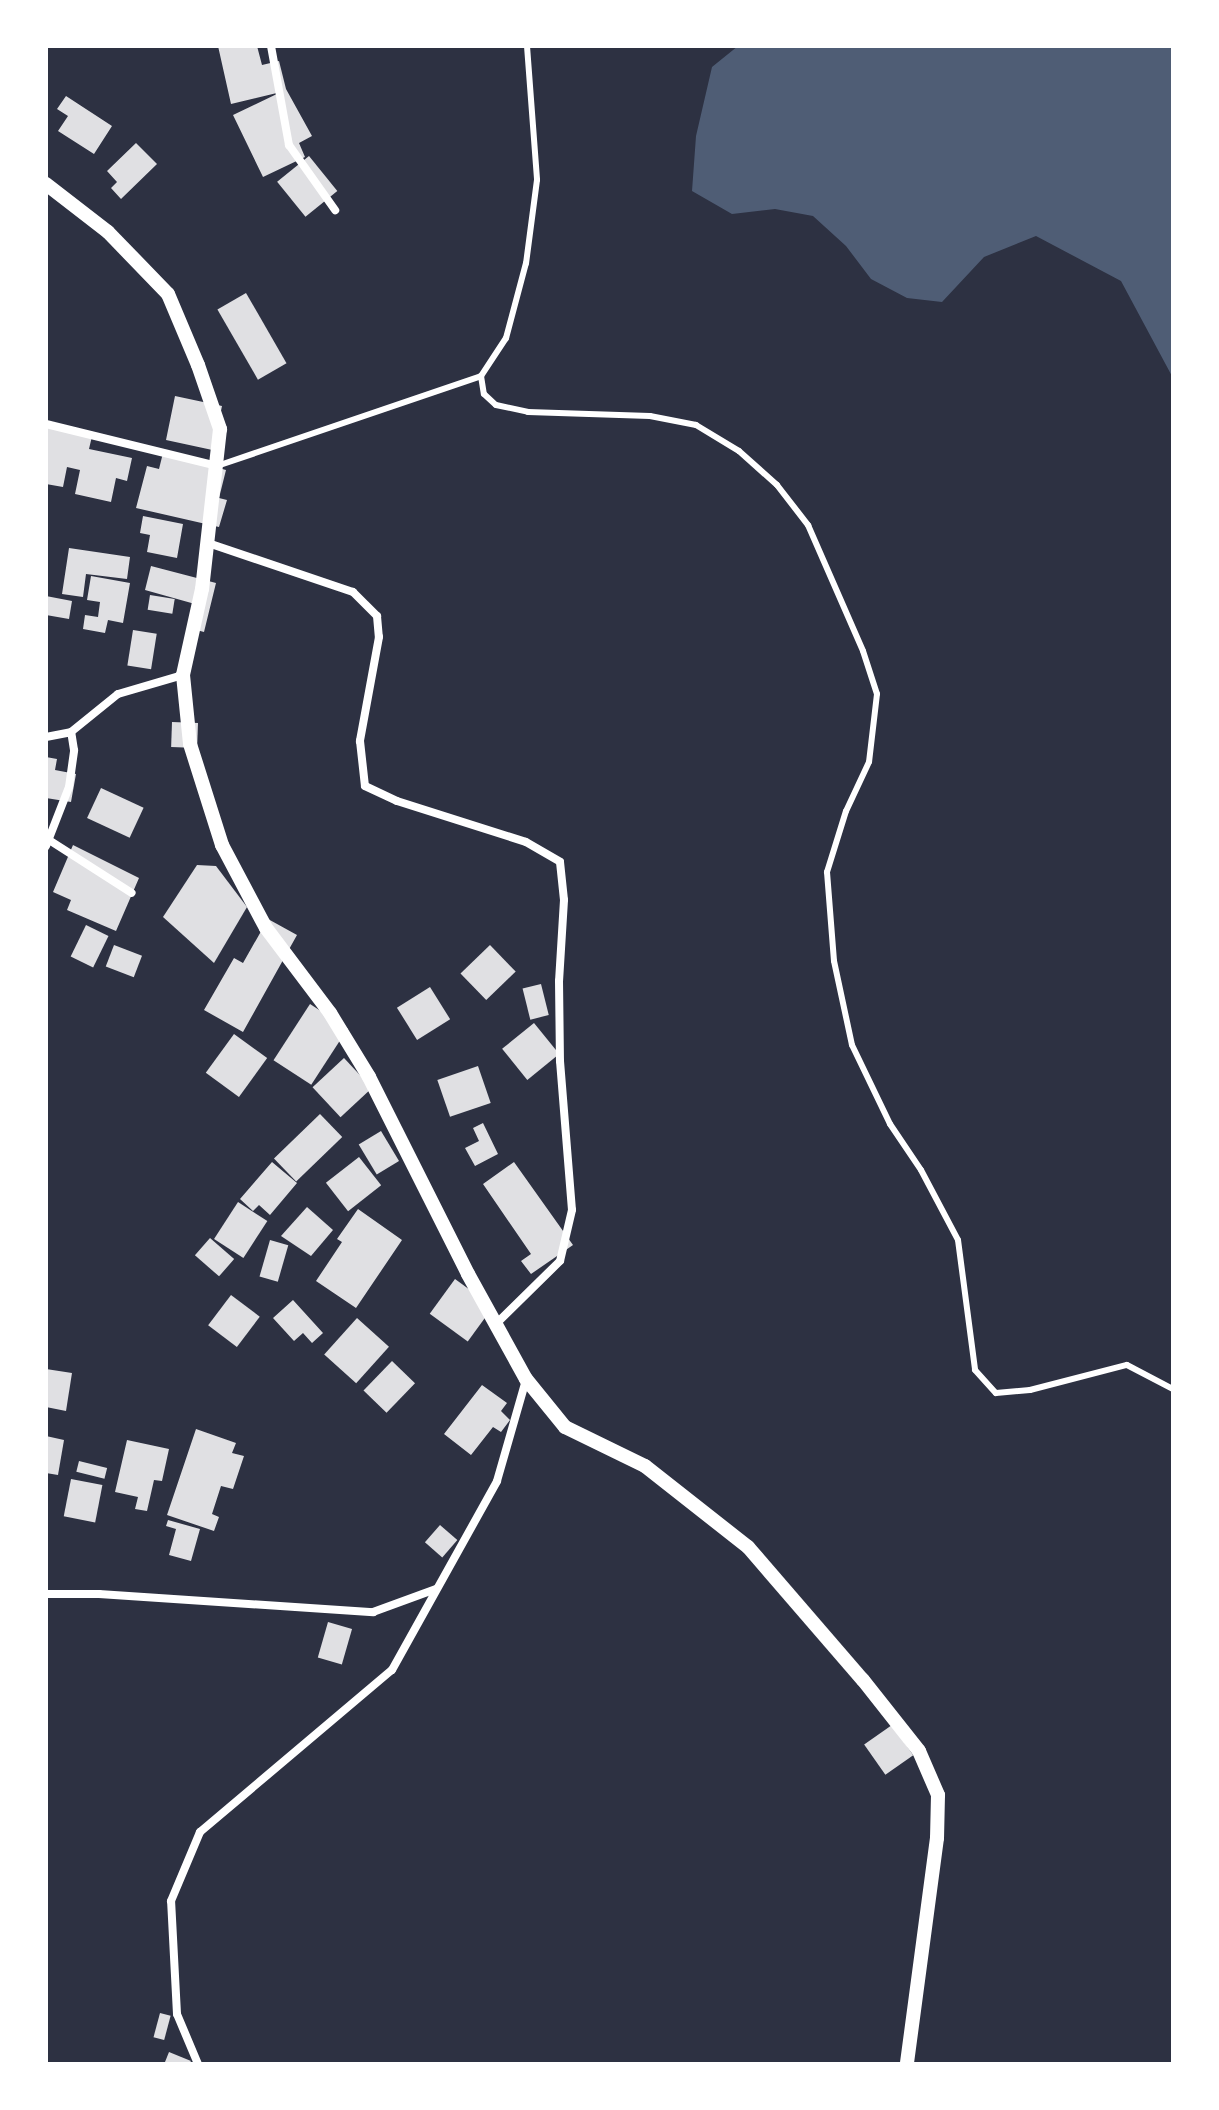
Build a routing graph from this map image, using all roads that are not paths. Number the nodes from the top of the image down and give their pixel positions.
1 (271, 46) edge
2 (527, 46) edge
3 (46, 184) edge
4 (335, 210) dead end
5 (481, 376) junction
6 (46, 424) edge
7 (217, 466) junction
8 (208, 543) junction
9 (183, 675) junction
10 (71, 732) junction
11 (46, 737) edge
12 (47, 843) edge
13 (132, 893) dead end
14 (496, 1324) junction
15 (526, 1379) junction
16 (1173, 1389) edge
17 (437, 1589) junction
18 (46, 1594) edge
19 (198, 2064) edge
20 (907, 2064) edge

1 - 4 street
2 - 5 lane
3 - 7 street
5 - 7 lane
5 - 16 lane
6 - 7 street
7 - 8 street
8 - 9 street
8 - 14 street
9 - 10 street
9 - 14 street
10 - 11 street
10 - 12 street
12 - 13 street
14 - 15 street
15 - 17 street
15 - 20 street
17 - 18 street
17 - 19 street

